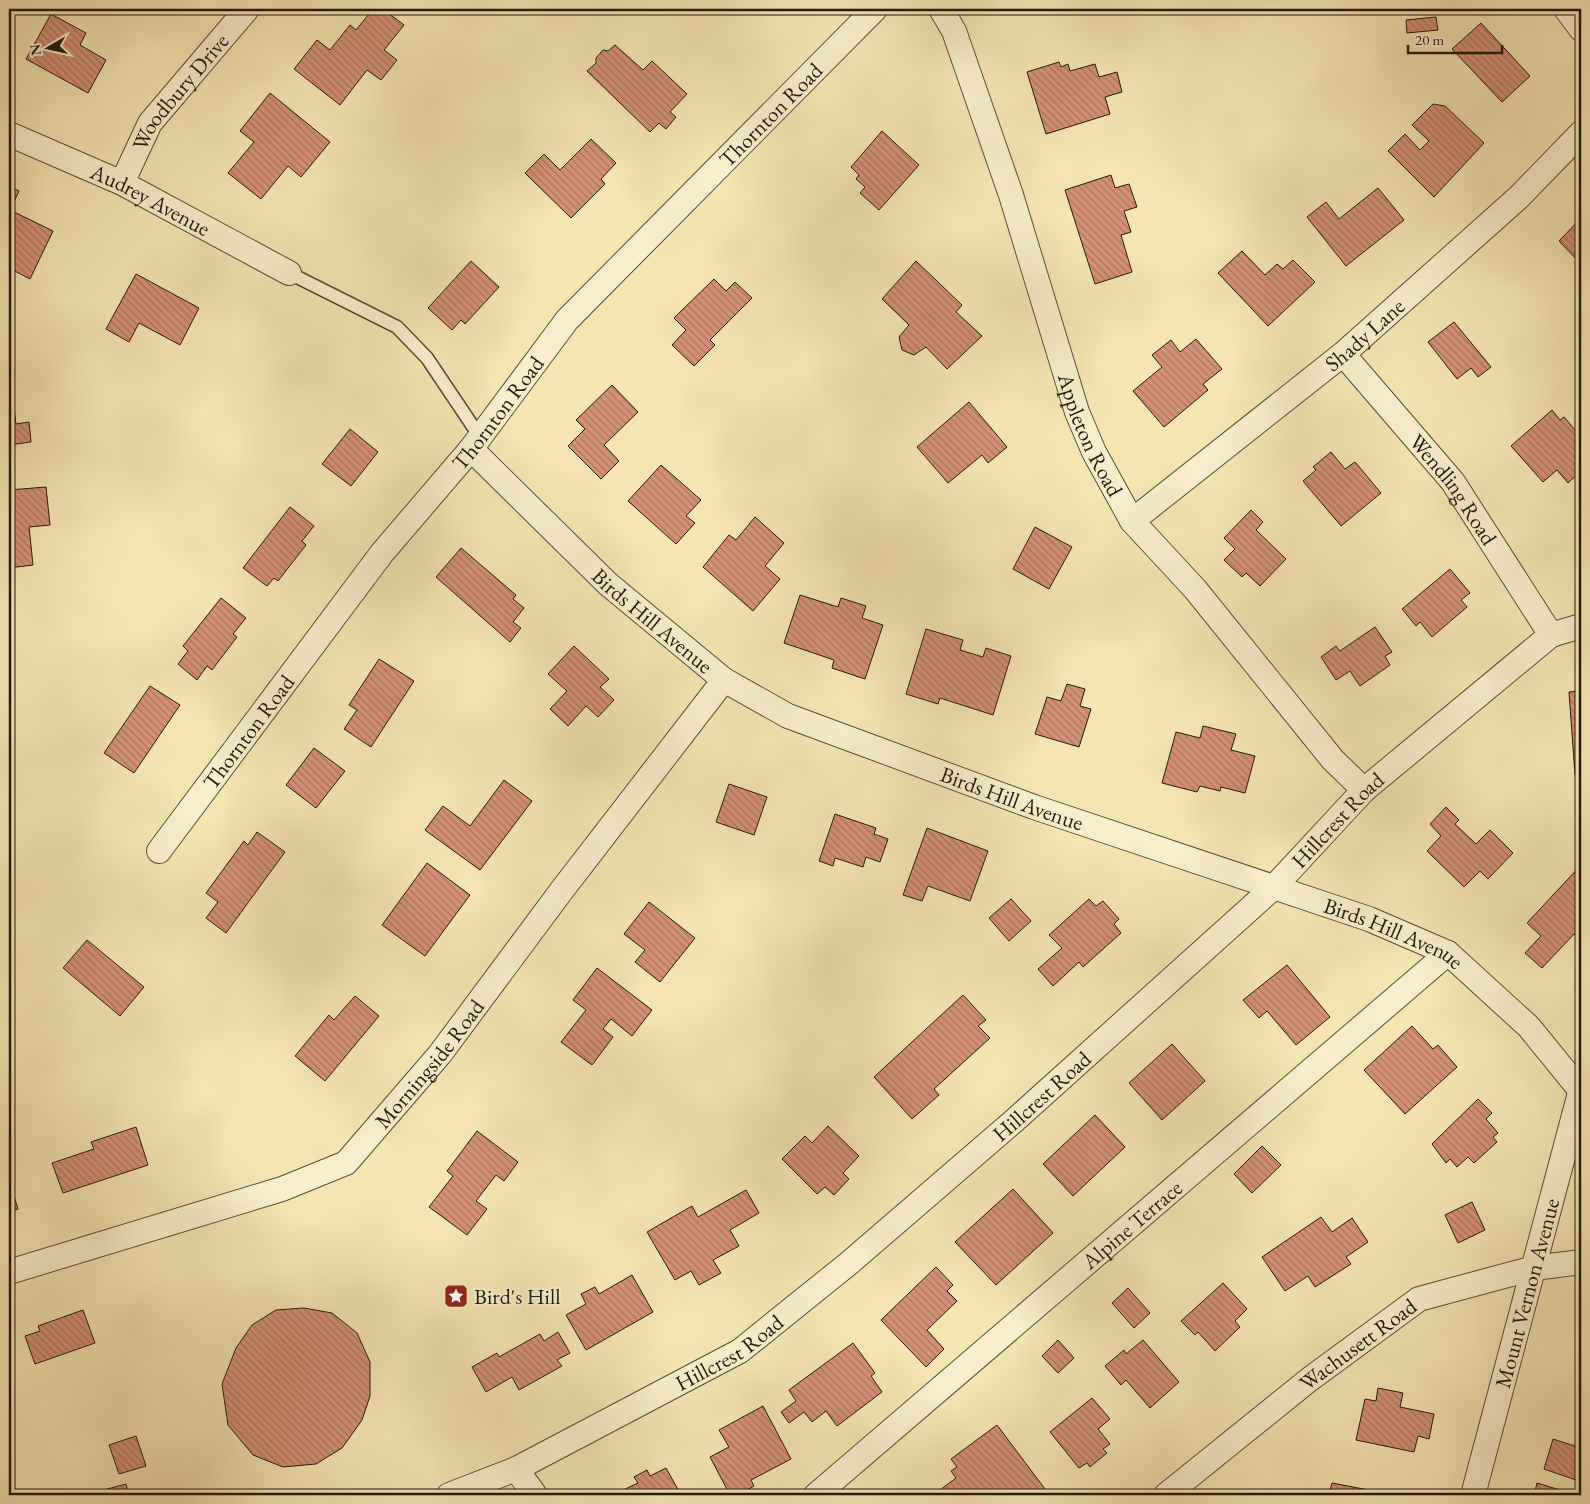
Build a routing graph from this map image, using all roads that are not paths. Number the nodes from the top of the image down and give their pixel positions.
1 (247, 9) edge
2 (875, 9) edge
3 (941, 9) edge
4 (1566, 9) edge
5 (1581, 29) edge
6 (1581, 133) edge
7 (9, 134) edge
8 (122, 183) junction
9 (289, 274) joint
10 (1343, 354) junction
11 (475, 443) junction
12 (1132, 521) junction
13 (1581, 626) edge
14 (1551, 635) junction
15 (724, 680) junction
16 (1364, 790) junction
17 (160, 851) dead end
18 (1274, 886) junction
19 (1448, 953) junction
20 (1581, 1090) edge
21 (1581, 1262) edge
22 (1534, 1268) junction
23 (9, 1272) edge
24 (516, 1469) junction
25 (450, 1495) edge
26 (535, 1495) edge
27 (816, 1495) edge
28 (1166, 1495) edge
29 (1473, 1495) edge

1 - 8 street, Woodbury Drive
2 - 11 street, Thornton Road
3 - 12 street, Appleton Road
4 - 5 street
6 - 10 street, Shady Lane
7 - 8 street, Audrey Avenue
8 - 9 street, Audrey Avenue
9 - 11 lane
10 - 12 street, Shady Lane
10 - 14 street, Wendling Road
11 - 15 street, Birds Hill Avenue
11 - 17 street, Thornton Road
12 - 16 street, Appleton Road
13 - 14 street, Hillcrest Road
14 - 16 street, Hillcrest Road
15 - 18 street, Birds Hill Avenue
15 - 23 street, Morningside Road
16 - 18 street, Hillcrest Road
18 - 19 street, Birds Hill Avenue
18 - 24 street, Hillcrest Road
19 - 20 street, Birds Hill Avenue
19 - 27 street, Alpine Terrace
20 - 22 street, Mount Vernon Avenue
21 - 22 street, Wachusett Road
22 - 28 street, Wachusett Road
22 - 29 street, Mount Vernon Avenue
24 - 25 street, Hillcrest Road
24 - 26 street

